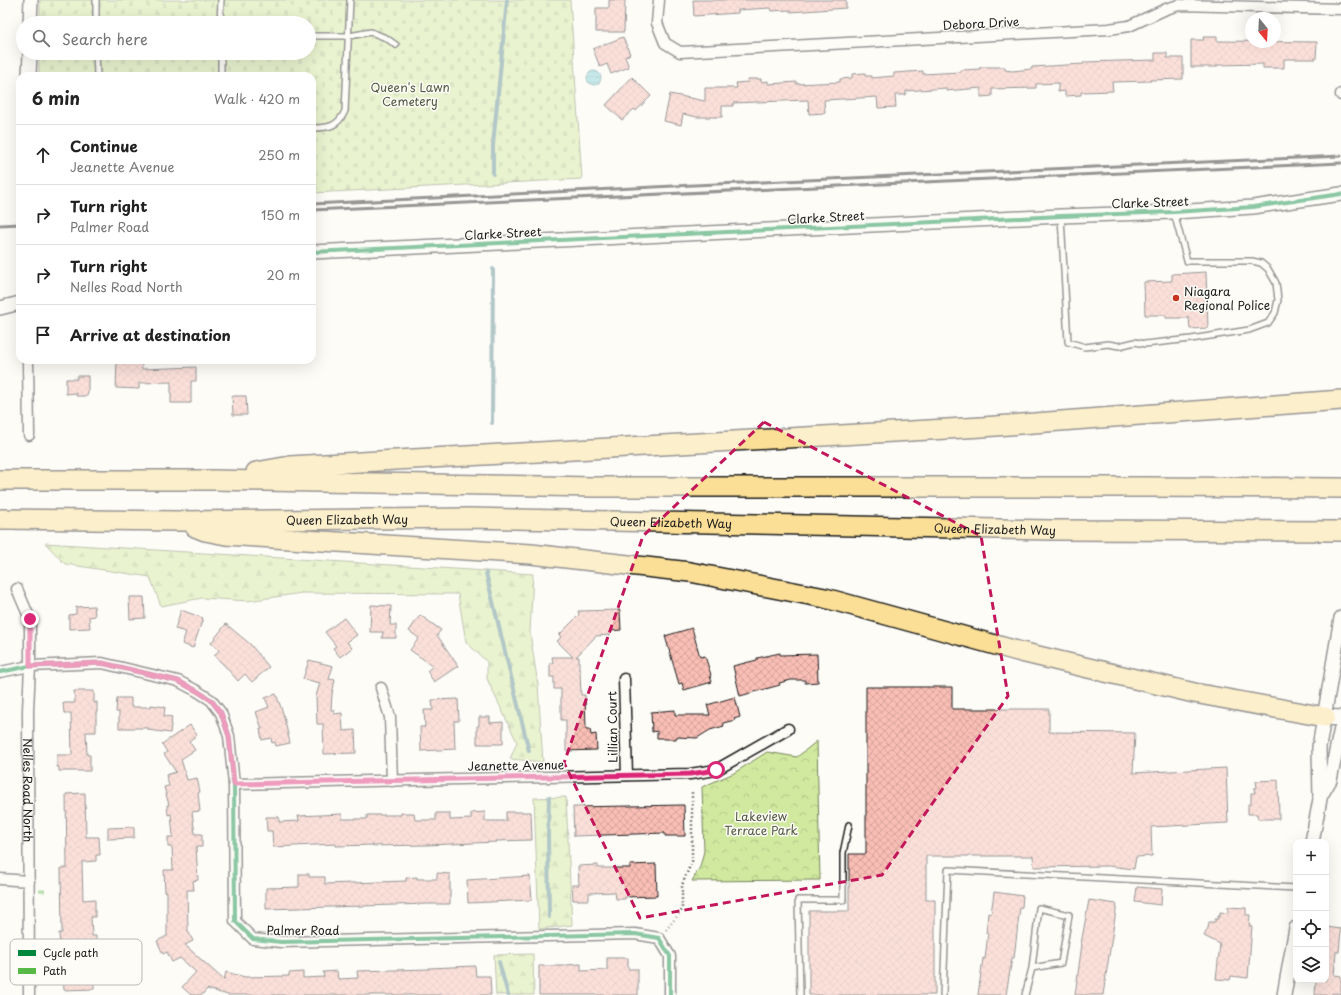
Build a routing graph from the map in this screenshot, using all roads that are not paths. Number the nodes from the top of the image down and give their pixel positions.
1 (30, 0) edge
2 (96, 0) edge
3 (221, 0) edge
4 (350, 0) edge
5 (659, 0) edge
6 (1165, 4) edge
7 (1341, 9) edge
8 (30, 16) edge
9 (96, 16) edge
10 (220, 16) edge
11 (316, 36) edge
12 (349, 36) junction
13 (396, 45) dead end
14 (30, 60) edge
15 (96, 60) edge
16 (221, 60) edge
17 (29, 72) edge
18 (97, 72) edge
19 (221, 72) edge
20 (316, 128) edge
21 (1341, 194) edge
22 (1174, 212) junction
23 (1061, 216) junction
24 (316, 252) edge
25 (16, 304) edge
26 (0, 308) edge
27 (28, 364) edge
28 (1341, 400) edge
29 (29, 436) dead end
30 (0, 480) edge
31 (213, 480) junction
32 (1341, 488) edge
33 (0, 520) edge
34 (179, 521) junction
35 (1341, 531) edge
36 (17, 589) dead end
37 (1341, 618) edge
38 (30, 666) junction
39 (0, 672) edge
40 (624, 679) dead end
41 (381, 688) dead end
42 (1333, 718) edge
43 (1341, 728) edge
44 (788, 729) dead end
45 (627, 775) junction
46 (392, 781) junction
47 (234, 784) junction
48 (1320, 799) junction
49 (849, 825) dead end
50 (1313, 839) edge
51 (0, 879) edge
52 (29, 881) junction
53 (1293, 888) edge
54 (29, 939) edge
55 (1293, 945) edge
56 (1032, 968) junction
57 (670, 995) edge
58 (800, 995) edge
59 (943, 995) edge
60 (1025, 995) edge
61 (1284, 995) edge

1 - 8 street
2 - 9 lane
3 - 10 lane
4 - 12 lane
5 - 6 street, Debora Drive
6 - 7 street, Debora Drive
11 - 12 lane
12 - 13 lane
12 - 20 lane
14 - 17 street
15 - 18 lane
16 - 19 lane
21 - 22 street, Clarke Street
22 - 23 street, Clarke Street
22 - 23 lane
23 - 24 street, Clarke Street
25 - 26 street
27 - 29 street
28 - 31 highway
30 - 31 highway
31 - 32 highway
33 - 34 highway, Queen Elizabeth Way
34 - 35 highway, Queen Elizabeth Way
34 - 42 highway
36 - 38 street, Nelles Road North
37 - 42 street
38 - 39 street, Palmer Road
38 - 47 street, Palmer Road
38 - 52 street, Nelles Road North
40 - 45 street, Lillian Court
41 - 46 street
42 - 48 street
43 - 48 street
44 - 45 street, Jeanette Avenue
45 - 46 street, Jeanette Avenue
46 - 47 street, Jeanette Avenue
47 - 57 street, Palmer Road
48 - 50 street
49 - 58 lane
51 - 52 street
52 - 54 street, Nelles Road North
53 - 59 lane
55 - 61 street
56 - 56 lane
56 - 60 lane

